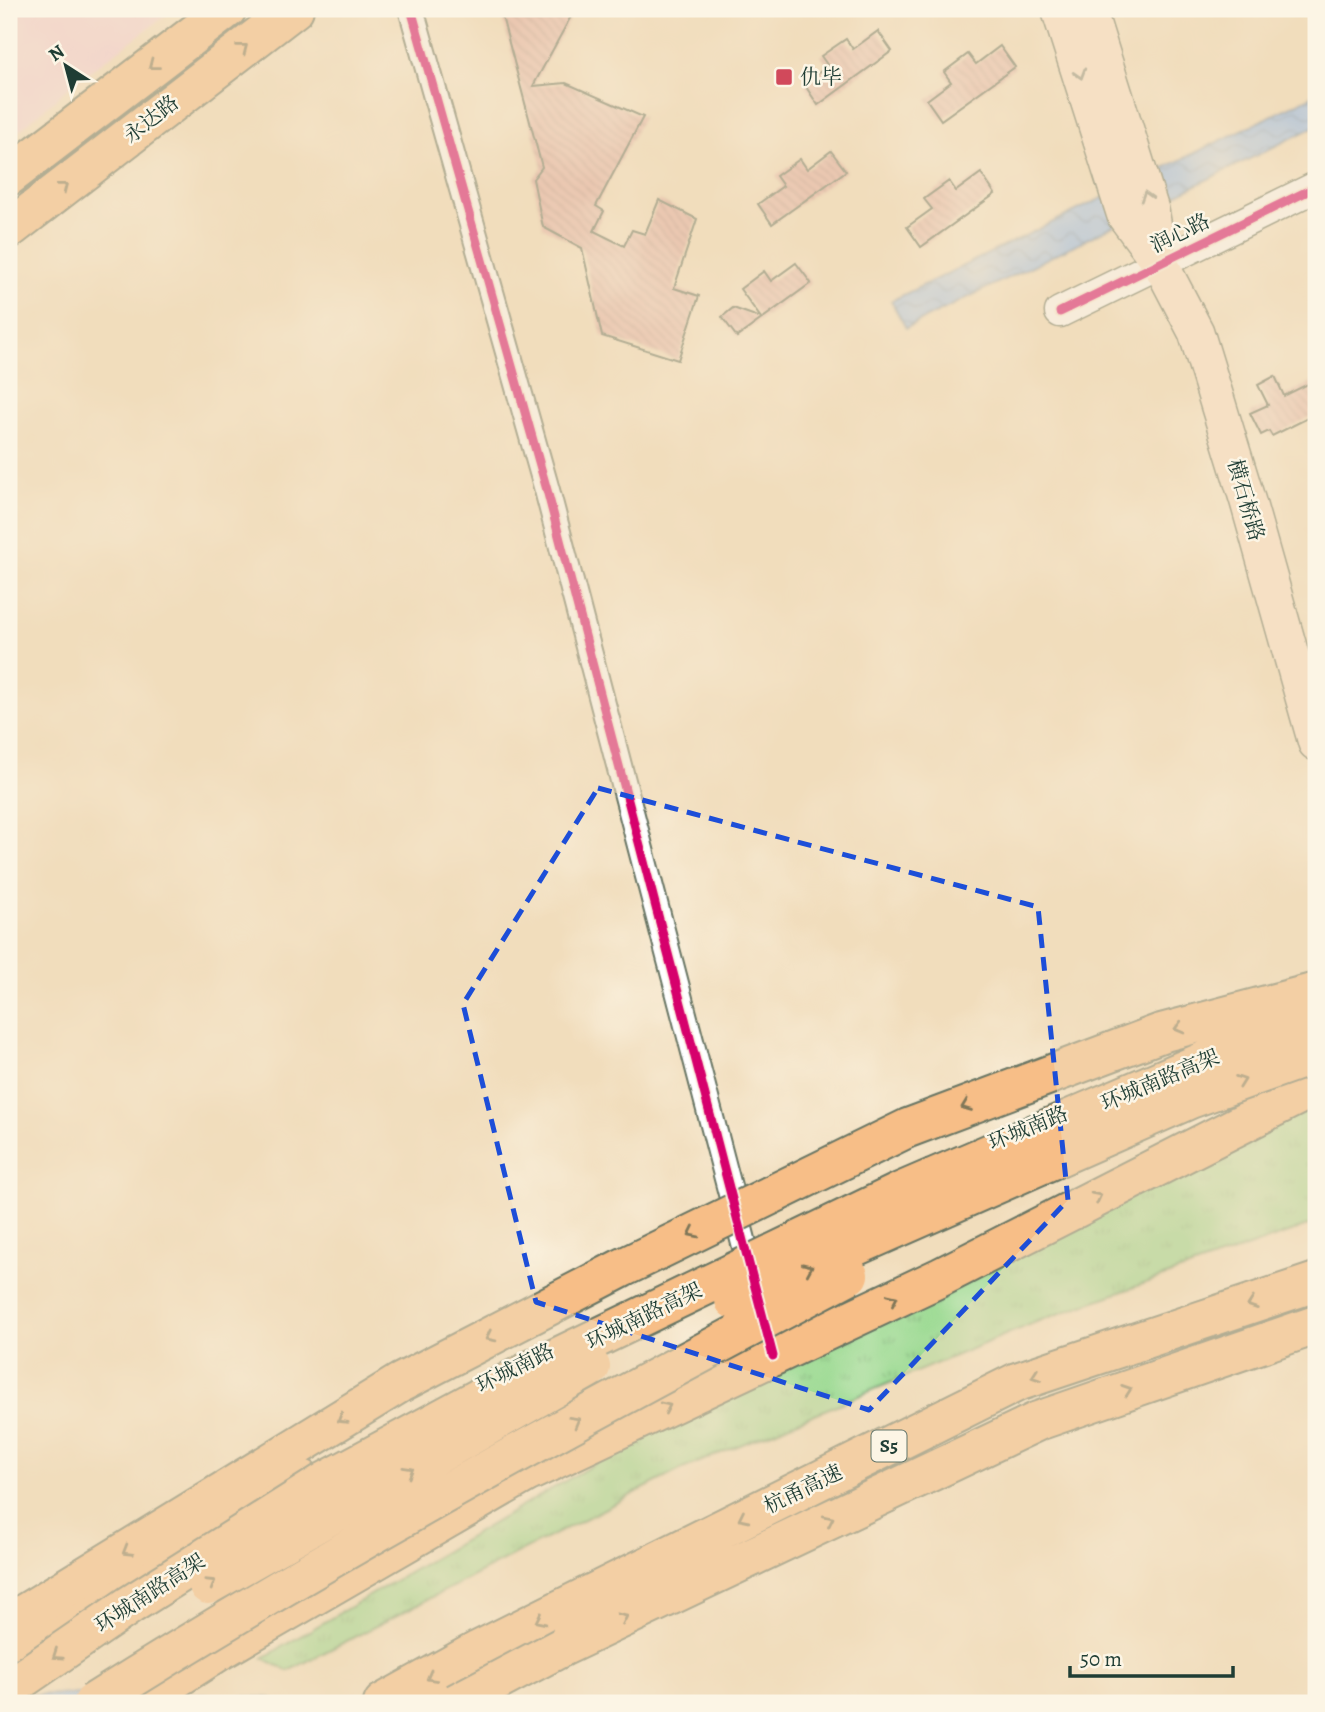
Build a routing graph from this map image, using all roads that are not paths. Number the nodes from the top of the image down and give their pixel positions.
1 (227, 9) edge
2 (294, 9) edge
3 (411, 9) edge
4 (1059, 9) edge
5 (1088, 9) edge
6 (9, 176) edge
7 (1316, 187) edge
8 (9, 229) edge
9 (1160, 263) junction
10 (1060, 312) dead end
11 (1316, 743) edge
12 (1316, 992) edge
13 (1316, 1013) edge
14 (1316, 1019) edge
15 (1316, 1054) edge
16 (1316, 1086) edge
17 (1190, 1099) junction
18 (747, 1254) junction
19 (1316, 1282) edge
20 (1316, 1325) edge
21 (773, 1356) junction
22 (9, 1637) edge
23 (9, 1653) edge
24 (9, 1688) edge
25 (32, 1703) edge
26 (93, 1703) edge
27 (138, 1703) edge
28 (383, 1703) edge
29 (456, 1703) edge

1 -> 6 main road, 永达路
8 -> 2 main road, 永达路
3 - 18 street
4 -> 9 main road, 横石桥路
9 -> 5 main road, 横石桥路
7 - 9 street, 润心路
9 - 10 street, 润心路
9 - 11 main road, 横石桥路
12 -> 22 main road, bridge
13 -> 24 main road, 环城南路高架, bridge
14 - 18 main road, 环城南路
17 -> 15 main road, 环城南路高架, bridge
21 -> 16 main road
25 -> 17 main road, 环城南路高架, bridge
26 -> 17 main road, bridge
18 - 21 street
18 - 23 main road, 环城南路
19 -> 28 main road, 杭甬高速 / S5
29 -> 20 main road, 杭甬高速 / S5, bridge
27 -> 21 main road

